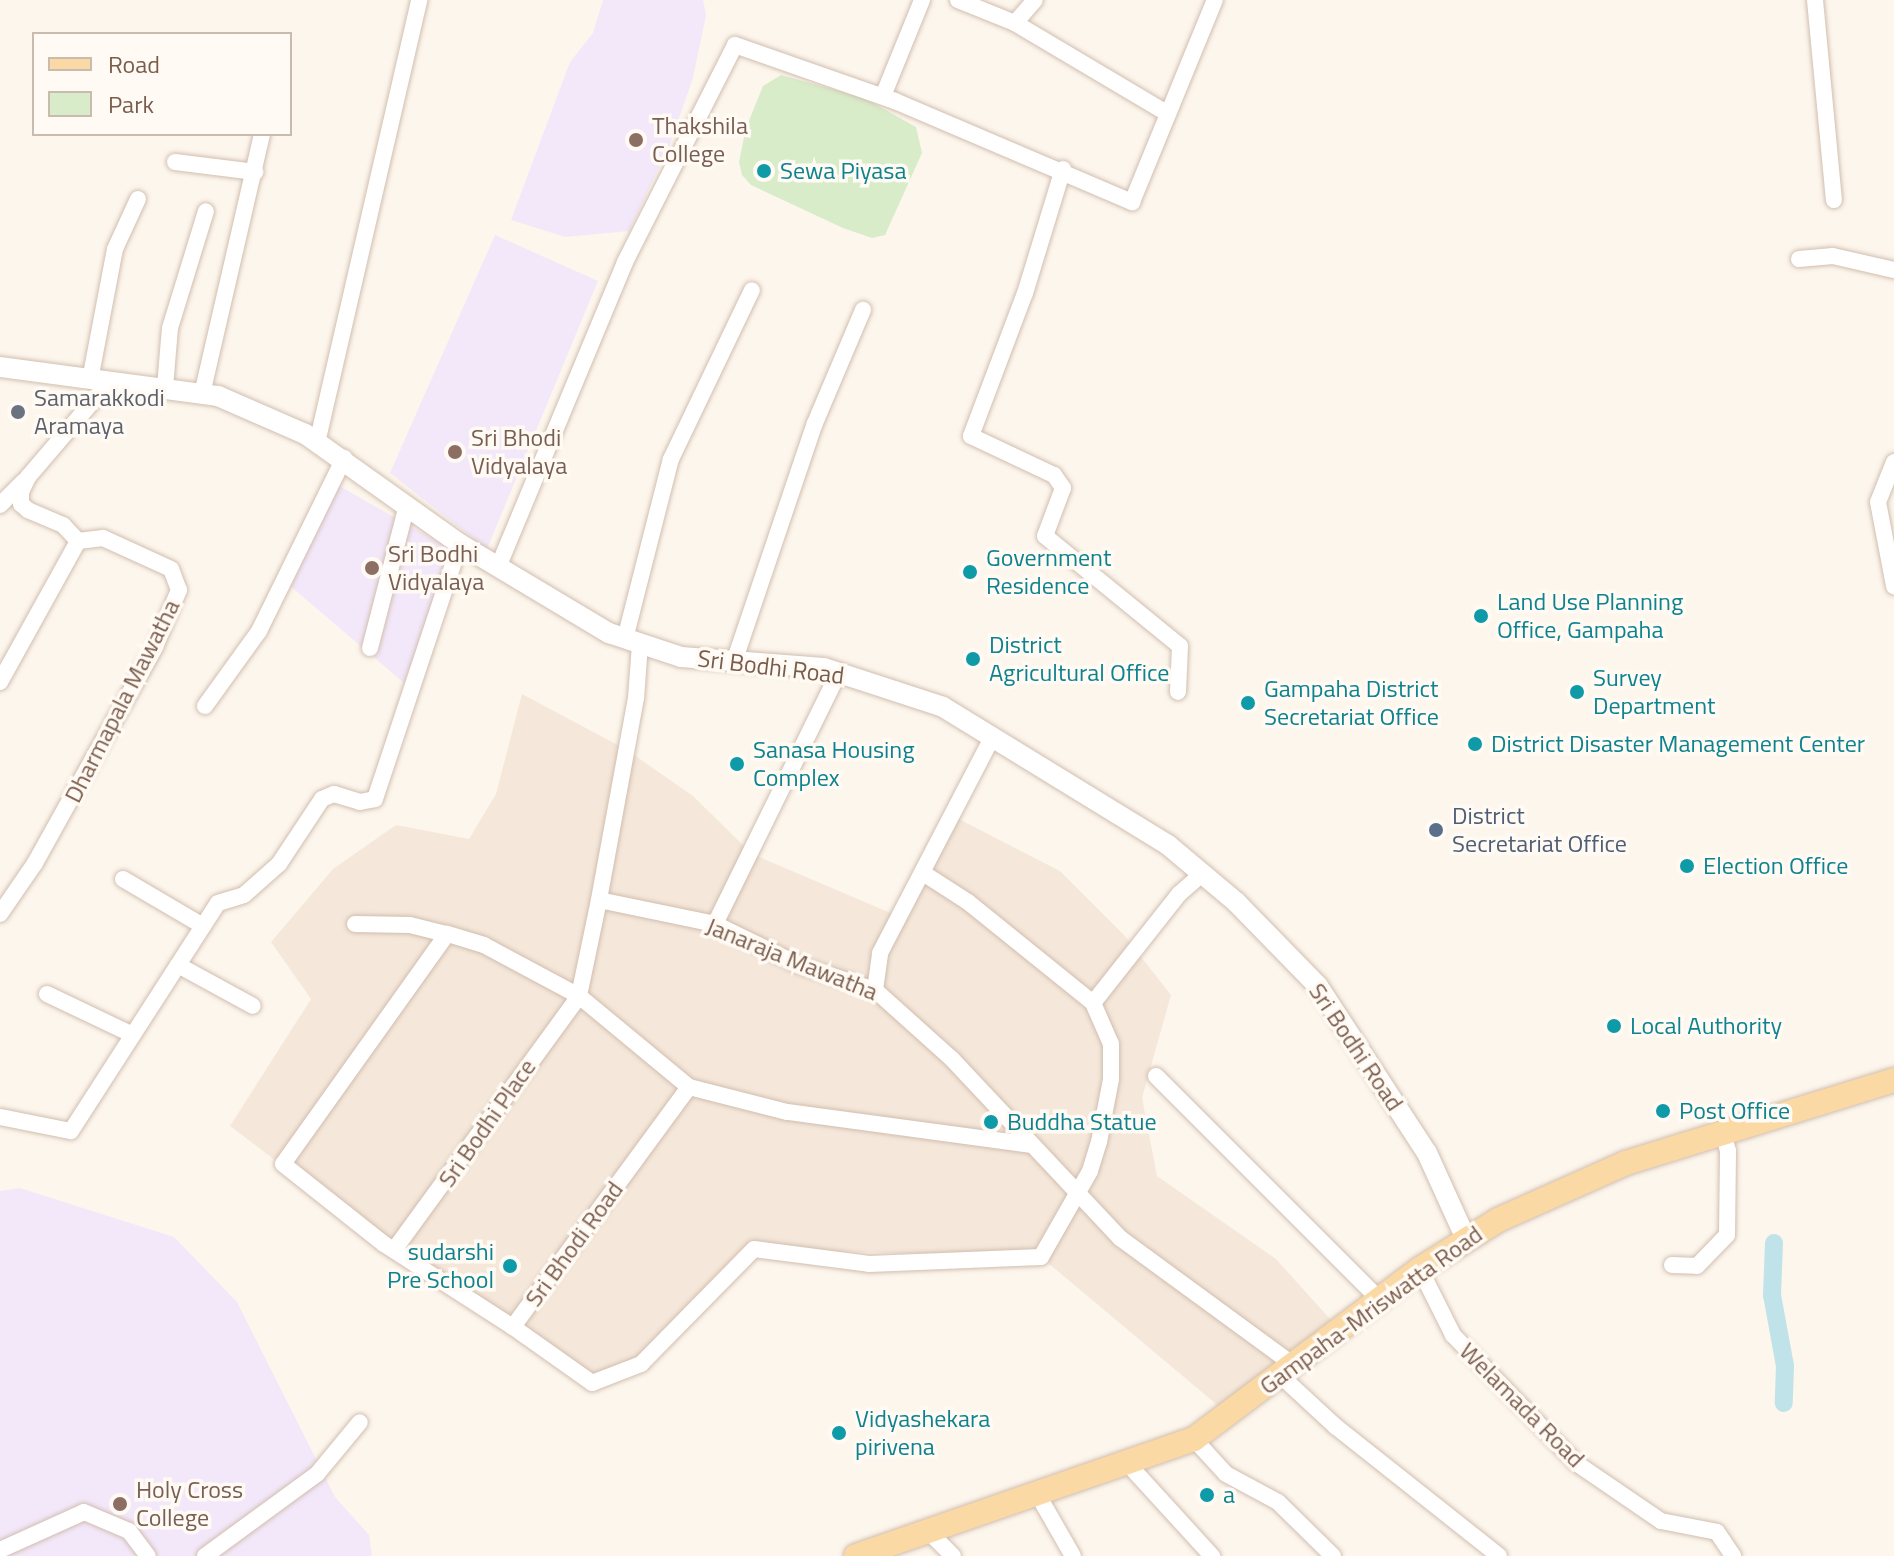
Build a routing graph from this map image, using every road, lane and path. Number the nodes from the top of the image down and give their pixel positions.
1 (419, 0) edge
2 (922, 0) edge
3 (958, 0) edge
4 (1035, 0) edge
5 (1215, 0) edge
6 (1815, 0) edge
7 (1015, 23) junction
8 (883, 96) junction
9 (1168, 114) junction
10 (262, 136) edge
11 (175, 162) dead end
12 (1063, 169) junction
13 (255, 172) junction
14 (138, 199) dead end
15 (1834, 200) dead end
16 (206, 211) dead end
17 (1799, 259) dead end
18 (1894, 270) edge
19 (752, 290) dead end
20 (863, 310) dead end
21 (0, 367) edge
22 (100, 381) junction
23 (165, 387) junction
24 (202, 394) junction
25 (317, 443) junction
26 (344, 458) junction
27 (1894, 462) edge
28 (28, 477) junction
29 (0, 505) edge
30 (407, 505) junction
31 (78, 541) junction
32 (460, 544) junction
33 (499, 565) junction
34 (1894, 586) edge
35 (632, 642) junction
36 (370, 648) dead end
37 (734, 662) junction
38 (839, 672) junction
39 (0, 682) edge
40 (1178, 692) dead end
41 (205, 706) dead end
42 (991, 740) junction
43 (923, 873) junction
44 (1202, 874) junction
45 (123, 879) dead end
46 (599, 900) junction
47 (0, 914) edge
48 (355, 924) dead end
49 (715, 924) junction
50 (203, 926) junction
51 (447, 934) junction
52 (178, 965) junction
53 (875, 990) junction
54 (47, 994) dead end
55 (579, 996) junction
56 (1093, 1003) junction
57 (253, 1006) dead end
58 (133, 1035) junction
59 (1156, 1076) dead end
60 (1894, 1080) edge
61 (689, 1087) junction
62 (0, 1117) edge
63 (1723, 1132) junction
64 (1032, 1145) junction
65 (1077, 1195) junction
66 (1466, 1239) junction
67 (394, 1250) junction
68 (1672, 1265) dead end
69 (1420, 1269) junction
70 (1379, 1299) junction
71 (513, 1327) junction
72 (1288, 1371) junction
73 (360, 1422) dead end
74 (1194, 1439) junction
75 (1128, 1464) junction
76 (1038, 1495) junction
77 (926, 1529) junction
78 (0, 1550) edge
79 (148, 1556) edge
80 (205, 1556) edge
81 (856, 1556) edge
82 (953, 1556) edge
83 (1073, 1556) edge
84 (1212, 1556) edge
85 (1333, 1556) edge
86 (1499, 1556) edge
87 (1733, 1556) edge

1 - 25 street
2 - 8 street
3 - 7 street
4 - 7 street
5 - 9 street
6 - 15 street
7 - 9 street
8 - 12 street
8 - 33 street
9 - 12 street
10 - 13 street
11 - 13 street
12 - 40 street
13 - 24 street
14 - 22 street
16 - 23 street
17 - 18 street
19 - 35 street
20 - 37 street
21 - 22 street, Sri Bodhi Road
22 - 23 street, Sri Bodhi Road
22 - 28 street
23 - 24 street, Sri Bodhi Road
24 - 25 street, Sri Bodhi Road
25 - 26 street, Sri Bodhi Road
26 - 30 street, Sri Bodhi Road
26 - 41 street
27 - 34 street
28 - 29 street
28 - 31 street
30 - 32 street, Sri Bodhi Road
30 - 36 street
31 - 39 street
31 - 47 street, Dharmapala Mawatha
32 - 33 street, Sri Bodhi Road
32 - 50 street
33 - 35 street, Sri Bodhi Road
35 - 37 street, Sri Bodhi Road
35 - 46 street
37 - 38 street, Sri Bodhi Road
38 - 42 street, Sri Bodhi Road
38 - 49 street
42 - 43 street
42 - 44 street, Sri Bodhi Road
43 - 53 street
43 - 56 street, Sri Bhodi Road
44 - 56 street
44 - 66 street, Sri Bodhi Road
45 - 50 street
46 - 49 street, Janaraja Mawatha
46 - 55 street
48 - 51 street
49 - 53 street, Janaraja Mawatha
50 - 52 street
51 - 55 street
51 - 67 street
52 - 57 street
52 - 58 street
53 - 64 street, Janaraja Mawatha
54 - 58 street
55 - 61 street
55 - 67 street, Sri Bodhi Place
56 - 65 street, Sri Bhodi Road
58 - 62 street
59 - 70 street
60 - 63 main road, Gampaha-Mriswatta Road
61 - 64 street
61 - 71 street, Sri Bhodi Road
63 - 66 main road, Gampaha-Mriswatta Road
63 - 68 street
64 - 65 street, Janaraja Mawatha
65 - 71 street, Sri Bhodi Road
65 - 72 street, Janaraja Mawatha
66 - 69 main road, Gampaha-Mriswatta Road
67 - 71 street
69 - 70 main road, Gampaha-Mriswatta Road
69 - 87 street, Welamada Road
70 - 72 main road, Gampaha-Mriswatta Road
72 - 74 main road, Gampaha-Mriswatta Road
72 - 86 street, Janaraja Mawatha
73 - 80 street
74 - 75 main road, Gampaha-Mriswatta Road
74 - 85 street
75 - 76 main road, Gampaha-Mriswatta Road
75 - 84 street
76 - 77 main road, Gampaha-Mriswatta Road
76 - 83 street
77 - 81 main road, Gampaha-Mriswatta Road
77 - 82 street
78 - 79 street

